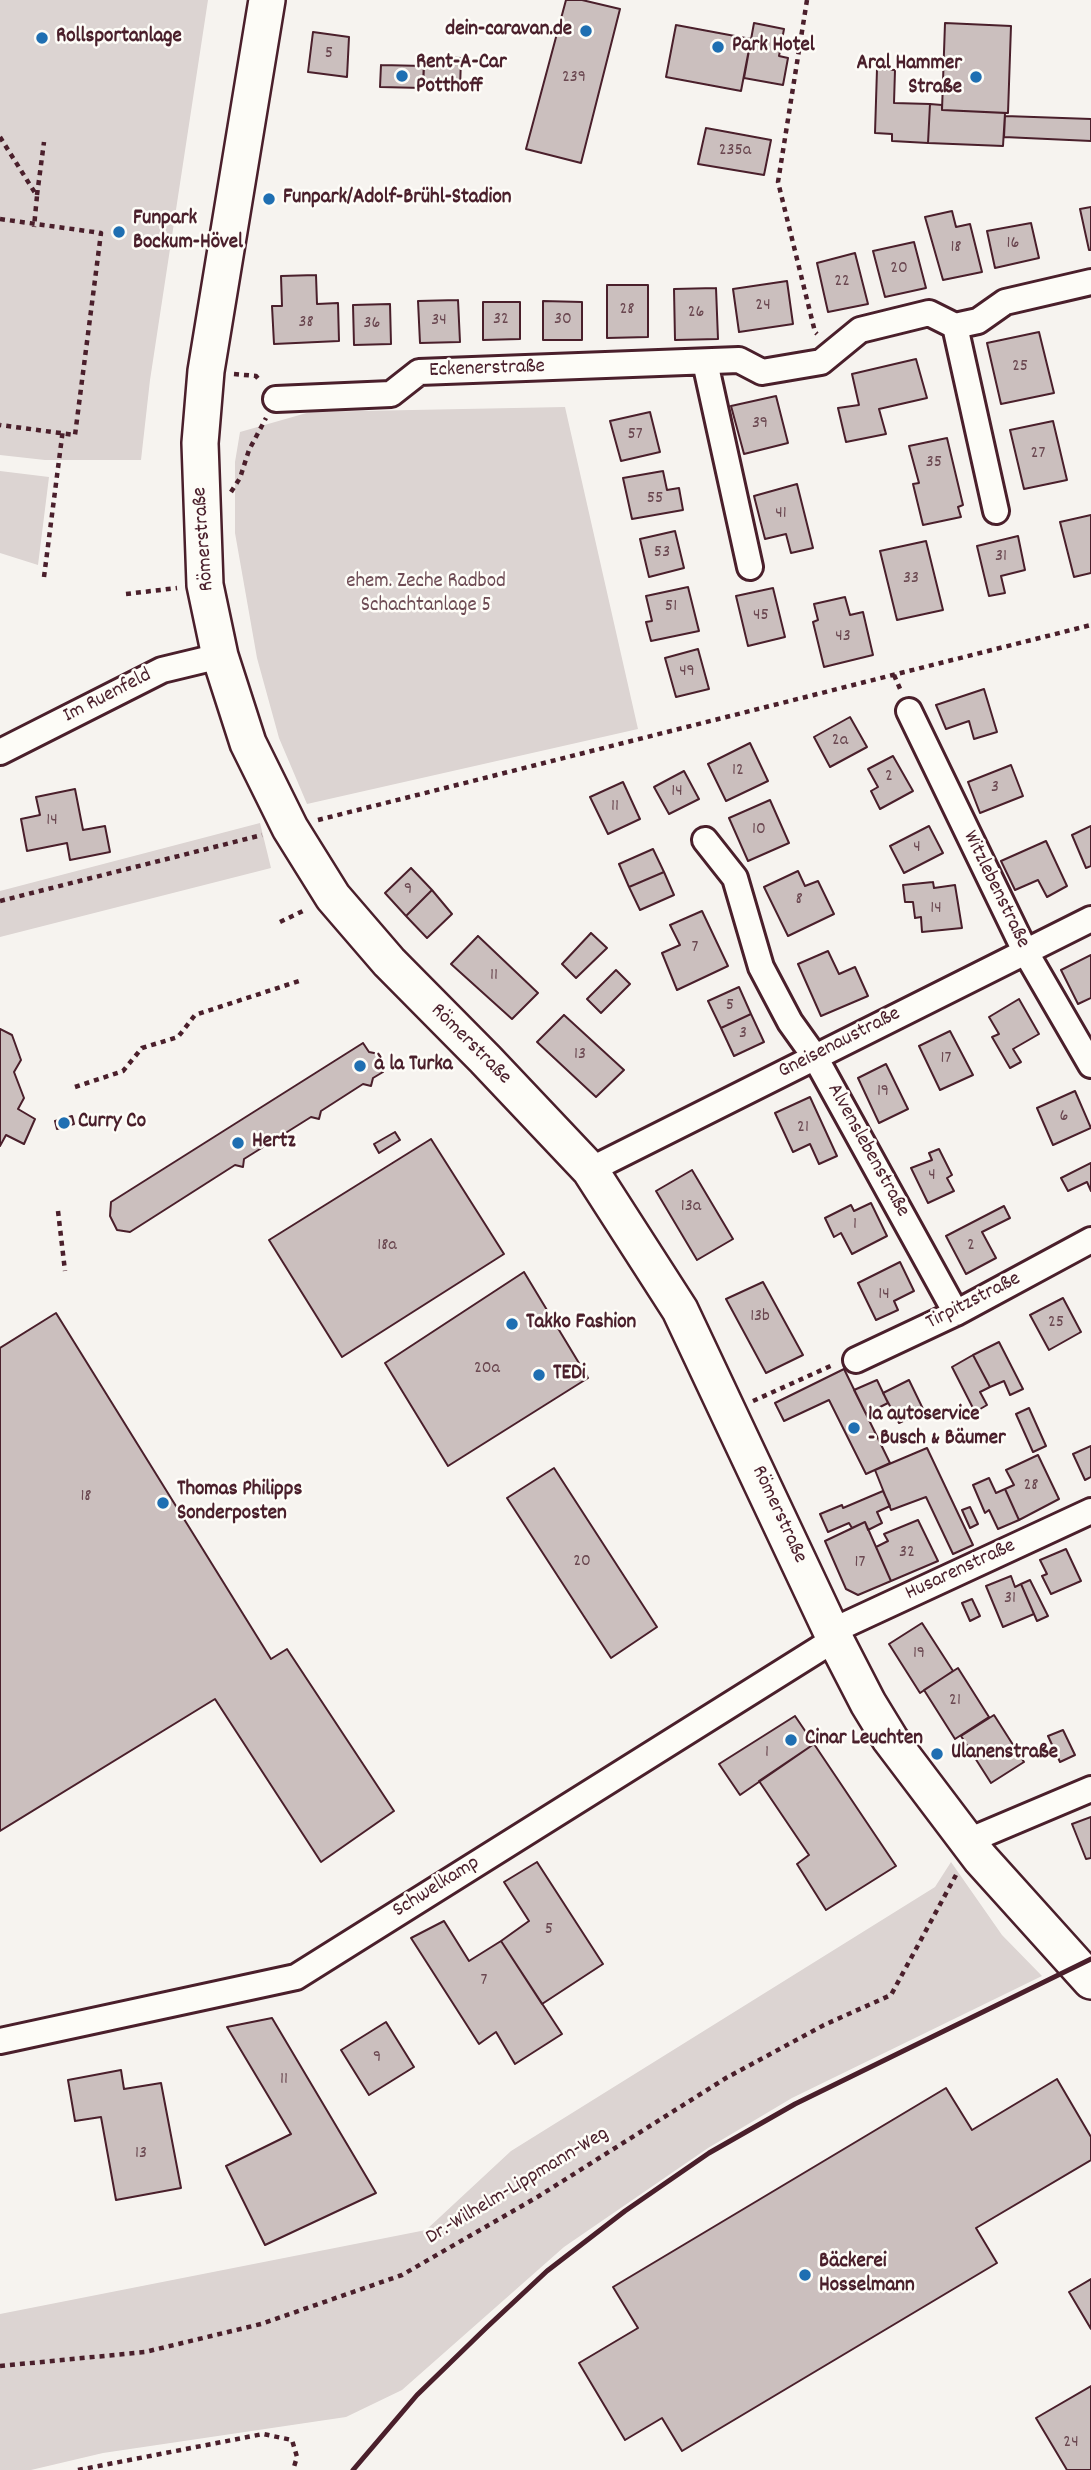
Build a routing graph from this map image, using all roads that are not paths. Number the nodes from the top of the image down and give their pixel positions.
1 (267, 0) edge
2 (1091, 282) edge
3 (955, 326) junction
4 (705, 362) junction
5 (276, 399) road end
6 (996, 511) dead end
7 (750, 566) dead end
8 (220, 656) junction
9 (909, 711) dead end
10 (0, 752) edge
11 (705, 840) dead end
12 (1091, 919) edge
13 (1025, 951) junction
14 (815, 1057) junction
15 (1091, 1065) edge
16 (590, 1170) junction
17 (1091, 1240) edge
18 (956, 1313) junction
19 (856, 1360) road end
20 (1091, 1511) edge
21 (833, 1635) junction
22 (1091, 1789) edge
23 (963, 1857) junction
24 (1091, 1981) edge
25 (0, 2041) edge

1 - 8 main road, Römerstraße
2 - 3 street
3 - 4 street, Eckenerstraße
3 - 6 street
4 - 5 street, Eckenerstraße
4 - 7 street
8 - 10 street, Im Ruenfeld
8 - 16 main road, Römerstraße
9 - 13 street, Witzlebenstraße
11 - 14 street, Alvenslebenstraße
12 - 13 street, Gneisenaustraße
13 - 14 street, Gneisenaustraße
13 - 15 street, Witzlebenstraße
14 - 16 street, Gneisenaustraße
14 - 18 street, Alvenslebenstraße
16 - 21 main road, Römerstraße
17 - 18 street, Tirpitzstraße
18 - 19 street, Tirpitzstraße
20 - 21 street, Husarenstraße
21 - 23 main road, Römerstraße
21 - 25 street, Schwelkamp
22 - 23 street
23 - 24 main road, Römerstraße

